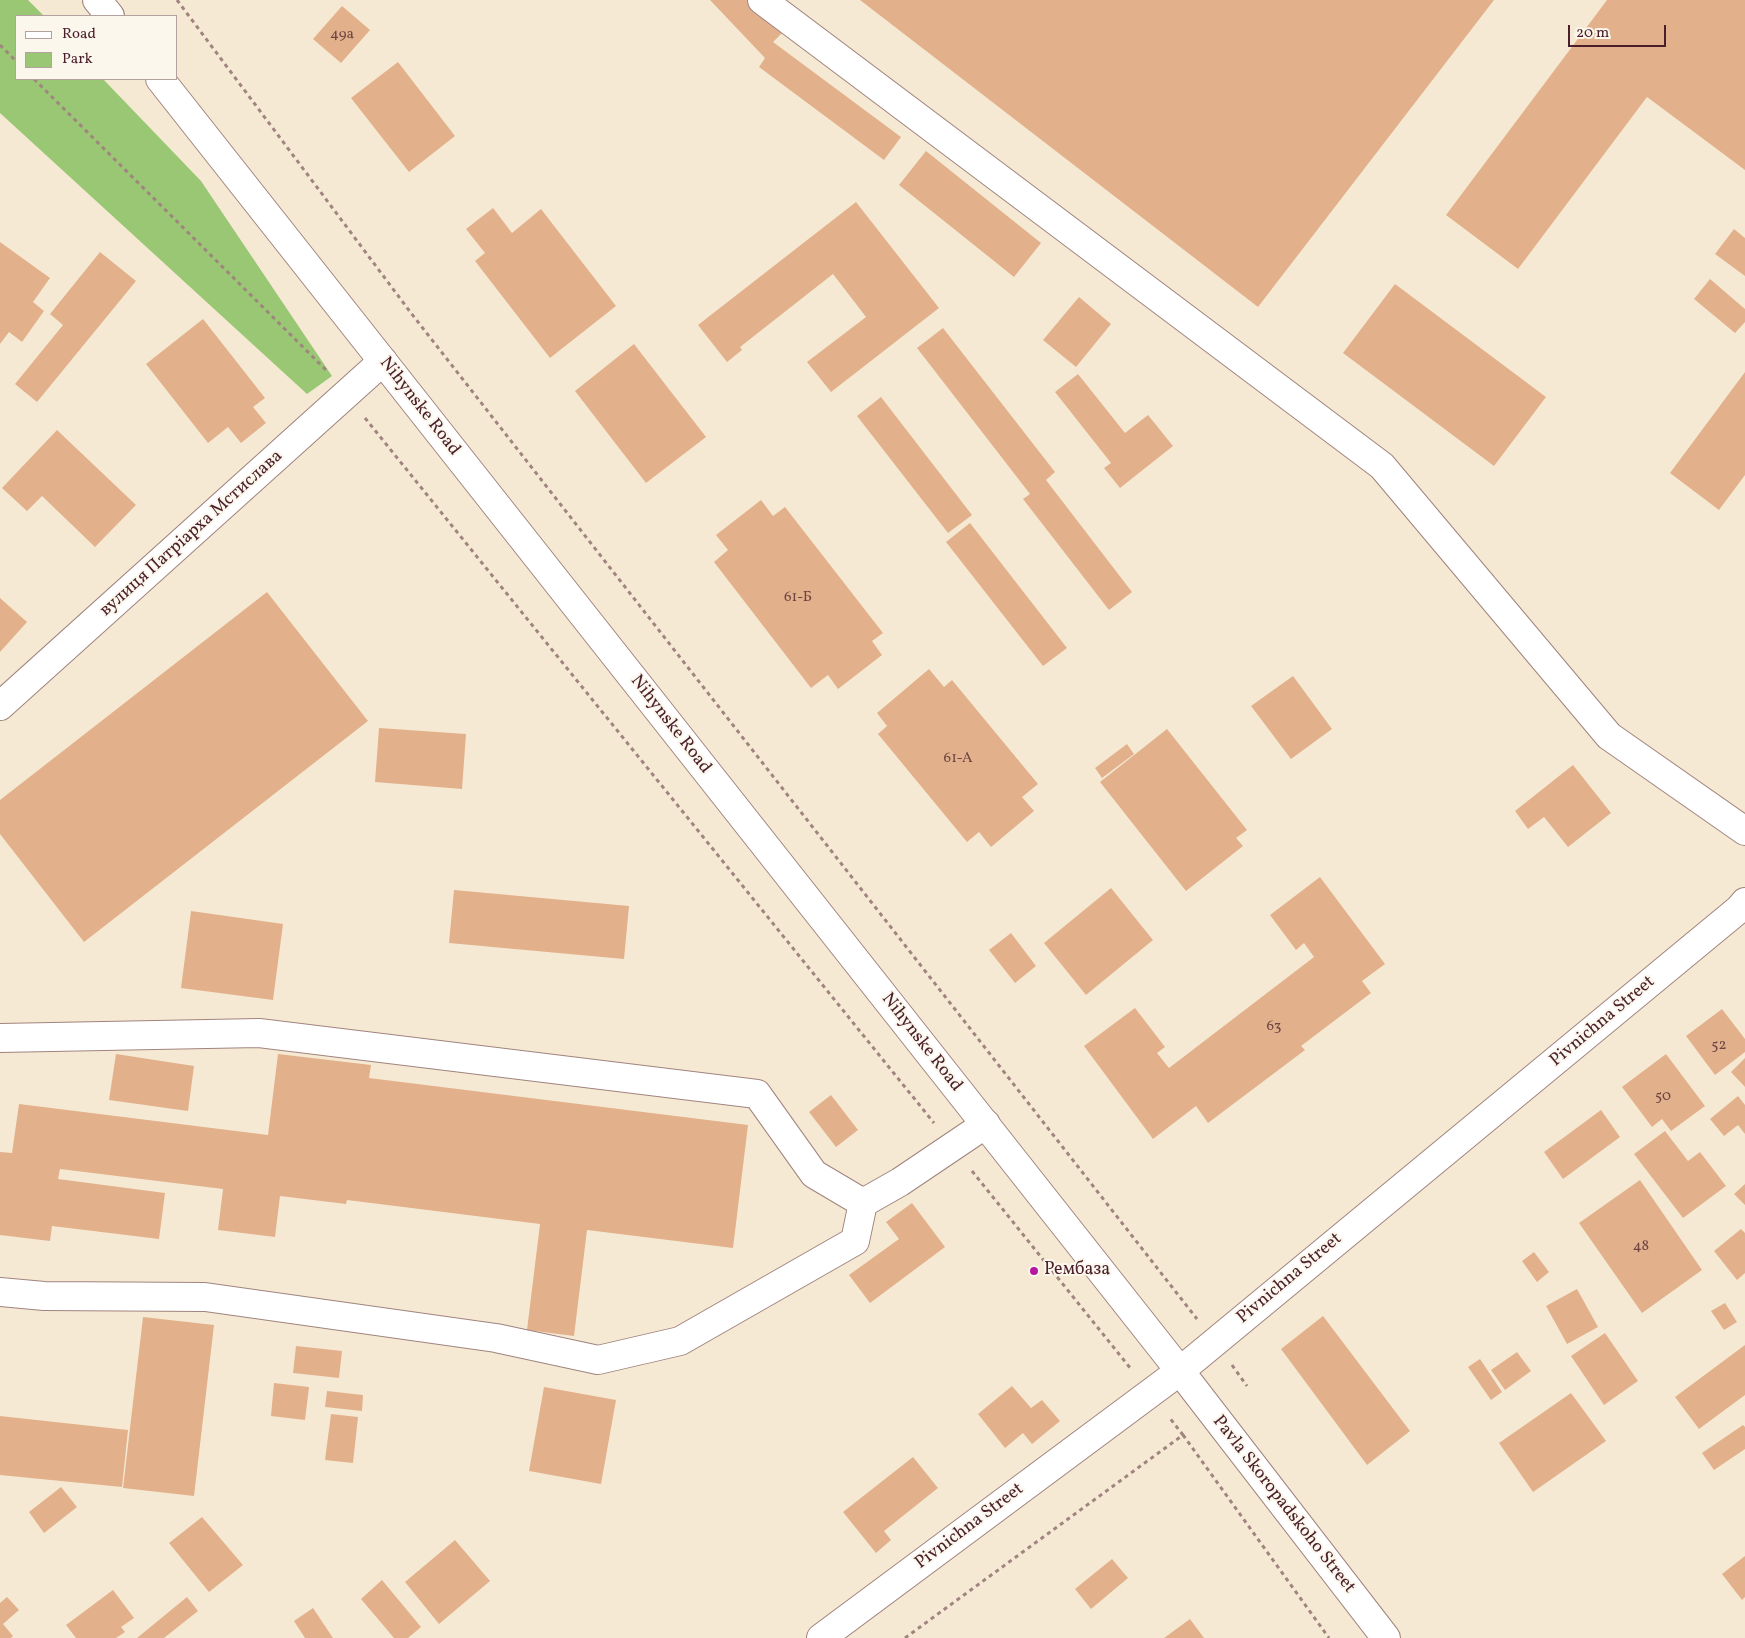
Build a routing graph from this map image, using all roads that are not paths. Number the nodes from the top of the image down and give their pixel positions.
1 (98, 0) edge
2 (762, 0) edge
3 (109, 15) edge
4 (161, 80) edge
5 (383, 361) junction
6 (0, 706) edge
7 (1745, 831) edge
8 (1743, 909) edge
9 (0, 1038) edge
10 (986, 1124) junction
11 (863, 1203) junction
12 (0, 1292) edge
13 (1180, 1371) junction
14 (821, 1638) edge
15 (1386, 1638) edge

1 - 3 main road
2 - 7 main road
4 - 5 main road, Nihynske Road
5 - 6 main road, вулиця Патріарха Мстислава
5 - 10 main road, Nihynske Road
8 - 13 main road, Pivnichna Street
9 - 11 main road
10 - 11 main road
10 - 13 main road, Nihynske Road
11 - 12 main road
13 - 14 main road, Pivnichna Street
13 - 15 main road, Pavla Skoropadskoho Street

